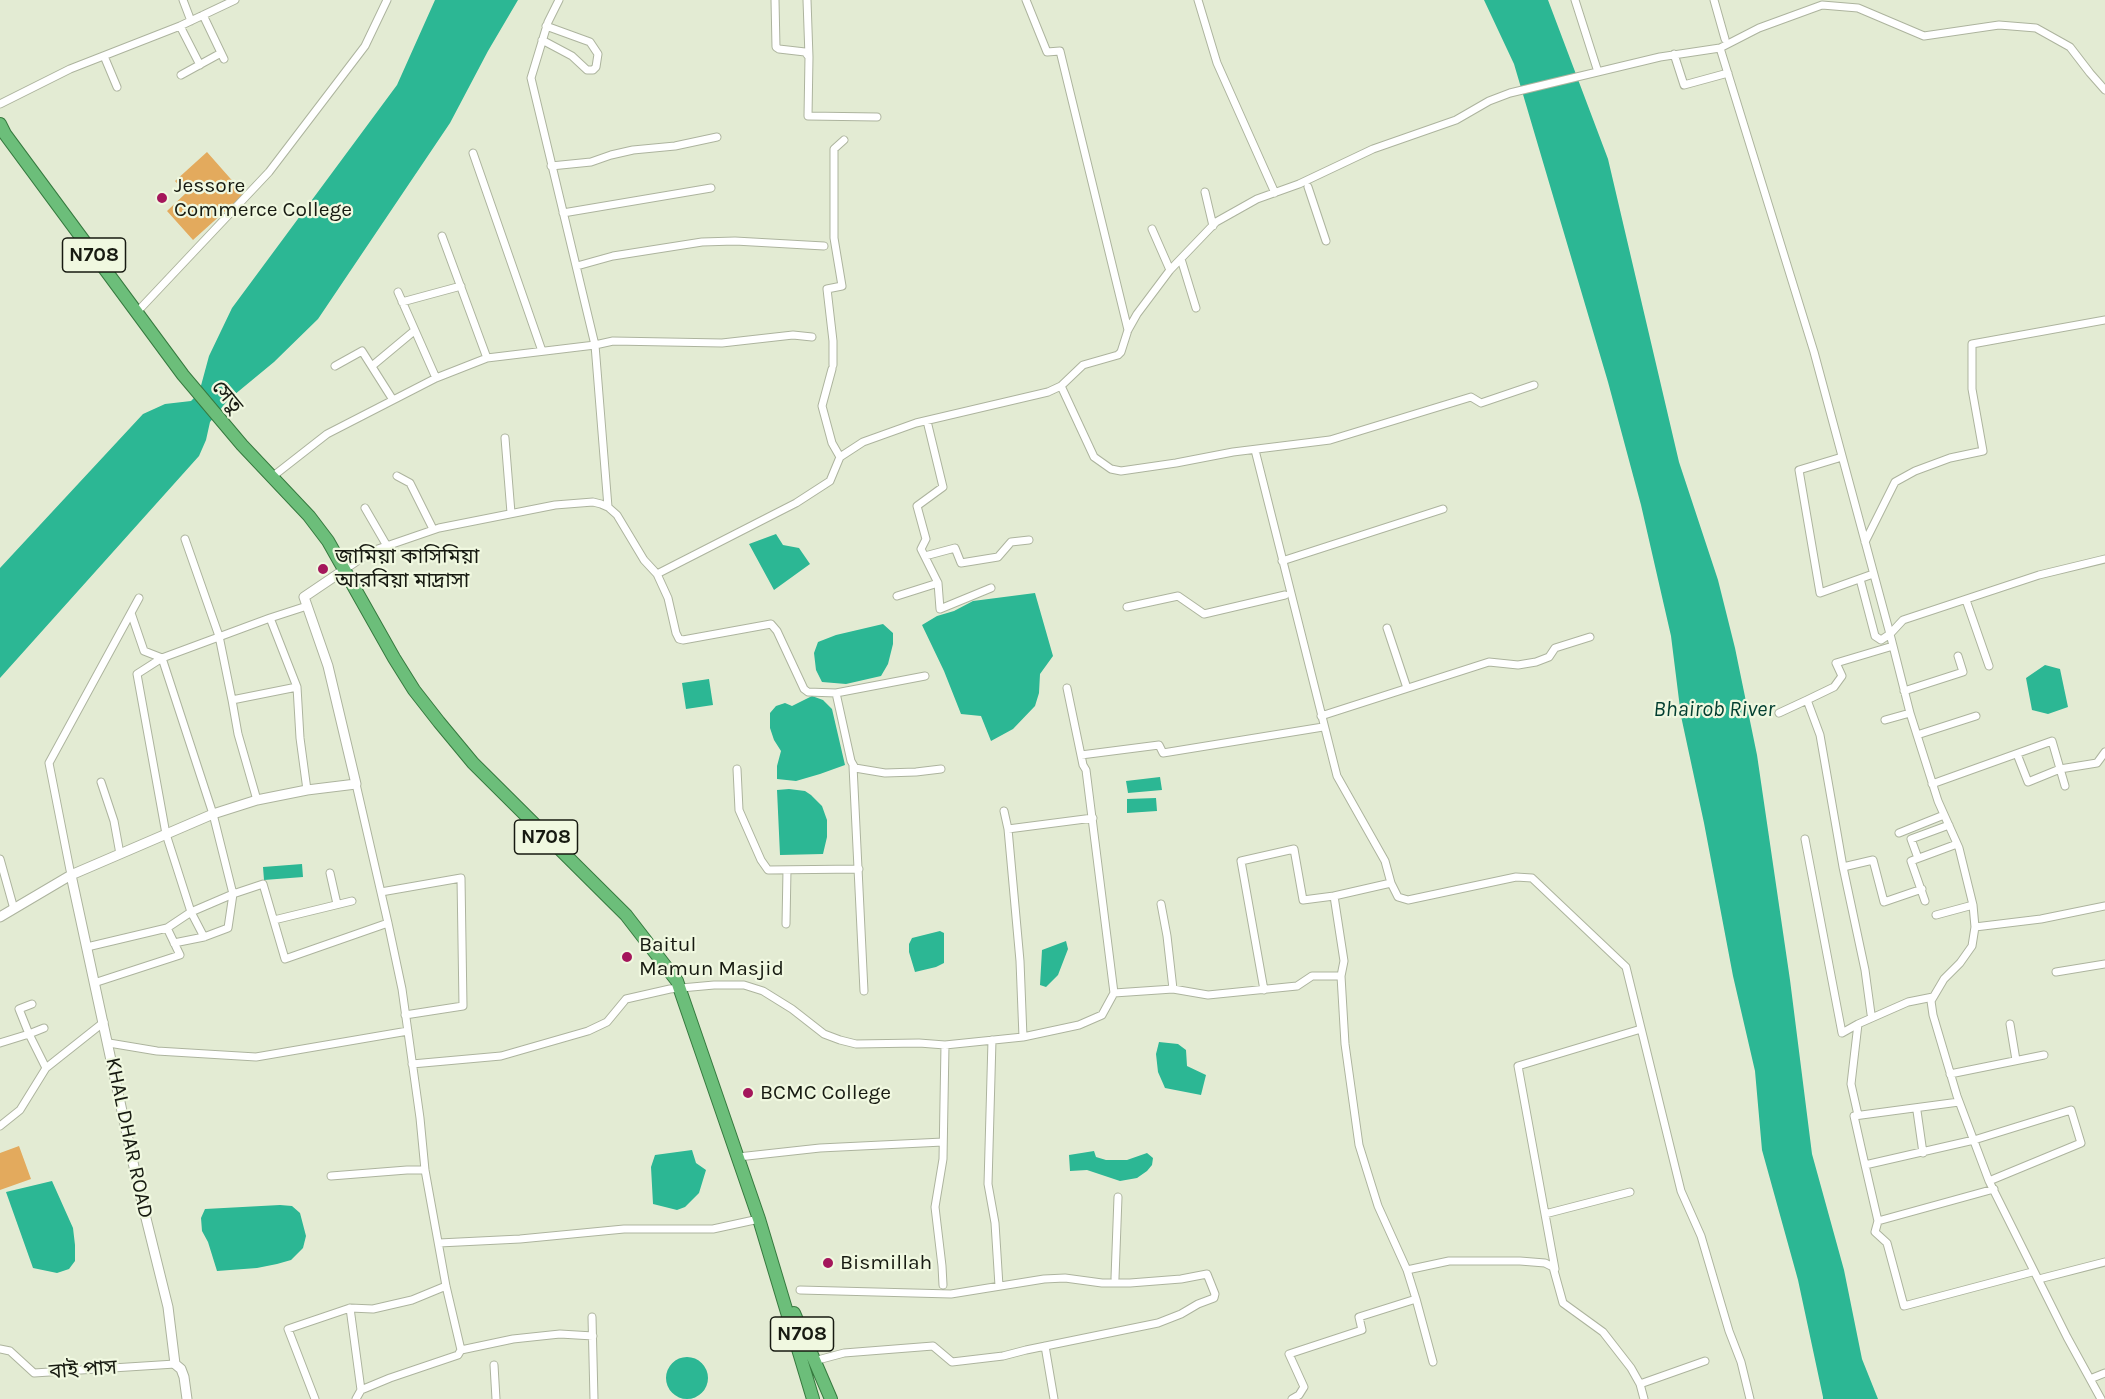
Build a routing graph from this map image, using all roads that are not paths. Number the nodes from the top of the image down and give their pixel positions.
1 (183, 0) edge
2 (235, 0) edge
3 (387, 0) edge
4 (559, 0) edge
5 (775, 0) edge
6 (807, 0) edge
7 (1026, 0) edge
8 (1198, 0) edge
9 (1575, 0) edge
10 (1714, 0) edge
11 (203, 15) junction
12 (190, 21) junction
13 (180, 26) junction
14 (546, 26) junction
15 (1725, 39) dead end
16 (542, 40) junction
17 (1720, 48) junction
18 (1674, 54) junction
19 (104, 56) junction
20 (809, 57) junction
21 (200, 65) junction
22 (1598, 72) junction
23 (1728, 73) junction
24 (181, 75) dead end
25 (117, 87) dead end
26 (2105, 90) edge
27 (0, 104) edge
28 (877, 117) dead end
29 (1, 132) edge
30 (717, 137) dead end
31 (844, 140) dead end
32 (473, 153) dead end
33 (551, 166) junction
34 (1308, 187) dead end
35 (711, 188) dead end
36 (1205, 192) dead end
37 (1275, 192) junction
38 (563, 213) junction
39 (1213, 226) junction
40 (1152, 229) dead end
41 (442, 236) dead end
42 (1326, 241) dead end
43 (824, 246) dead end
44 (1180, 259) junction
45 (577, 266) junction
46 (1170, 270) junction
47 (461, 286) junction
48 (398, 292) dead end
49 (402, 302) junction
50 (1196, 309) dead end
51 (137, 312) junction
52 (2105, 320) edge
53 (1128, 330) junction
54 (414, 331) junction
55 (812, 337) dead end
56 (595, 345) junction
57 (542, 351) junction
58 (487, 358) junction
59 (335, 366) dead end
60 (372, 366) junction
61 (436, 378) junction
62 (1534, 385) dead end
63 (1061, 386) junction
64 (393, 400) junction
65 (927, 421) junction
66 (505, 438) dead end
67 (1255, 450) junction
68 (1842, 456) junction
69 (840, 457) junction
70 (397, 476) dead end
71 (272, 477) junction
72 (608, 507) junction
73 (365, 508) dead end
74 (1443, 509) dead end
75 (511, 513) junction
76 (432, 527) dead end
77 (185, 539) dead end
78 (1029, 540) dead end
79 (1865, 542) junction
80 (387, 546) junction
81 (925, 556) junction
82 (2105, 559) edge
83 (1282, 561) junction
84 (344, 570) junction
85 (657, 574) junction
86 (1873, 574) junction
87 (1860, 579) junction
88 (938, 582) junction
89 (991, 588) dead end
90 (1285, 595) dead end
91 (897, 596) dead end
92 (139, 598) dead end
93 (1966, 600) junction
94 (307, 606) junction
95 (1127, 607) dead end
96 (131, 613) junction
97 (270, 618) junction
98 (1387, 627) dead end
99 (1890, 634) junction
100 (219, 636) junction
101 (1590, 637) dead end
102 (1893, 646) junction
103 (1958, 656) dead end
104 (162, 658) junction
105 (1989, 666) dead end
106 (925, 676) dead end
107 (297, 687) junction
108 (1067, 688) dead end
109 (1407, 688) junction
110 (1905, 691) junction
111 (836, 693) junction
112 (232, 700) junction
113 (1807, 700) junction
114 (1779, 713) dead end
115 (1910, 713) junction
116 (1321, 716) junction
117 (1976, 716) dead end
118 (1885, 720) dead end
119 (1323, 727) junction
120 (1917, 735) junction
121 (2105, 752) edge
122 (2017, 754) junction
123 (1081, 755) junction
124 (853, 766) junction
125 (737, 769) dead end
126 (941, 769) dead end
127 (2060, 769) junction
128 (101, 782) dead end
129 (356, 784) junction
130 (1932, 784) junction
131 (2065, 786) dead end
132 (307, 790) junction
133 (257, 800) junction
134 (1004, 811) dead end
135 (213, 814) junction
136 (1944, 815) junction
137 (1093, 818) junction
138 (1948, 825) junction
139 (1008, 829) junction
140 (166, 834) junction
141 (1899, 834) dead end
142 (1805, 839) dead end
143 (1957, 844) junction
144 (120, 854) junction
145 (1918, 858) junction
146 (0, 859) edge
147 (1843, 867) junction
148 (859, 869) junction
149 (786, 870) junction
150 (70, 873) junction
151 (330, 873) dead end
152 (1391, 883) junction
153 (1922, 889) junction
154 (381, 892) junction
155 (233, 894) junction
156 (1334, 897) junction
157 (352, 901) dead end
158 (1925, 901) dead end
159 (337, 904) junction
160 (1161, 904) dead end
161 (1973, 905) junction
162 (2105, 906) edge
163 (14, 909) junction
164 (191, 912) junction
165 (1936, 915) dead end
166 (0, 917) edge
167 (274, 920) junction
168 (388, 923) junction
169 (786, 924) dead end
170 (1975, 927) junction
171 (167, 928) junction
172 (204, 937) junction
173 (174, 943) junction
174 (87, 947) junction
175 (2105, 964) edge
176 (2056, 972) dead end
177 (1341, 976) junction
178 (94, 983) junction
179 (680, 988) junction
180 (1173, 989) junction
181 (1264, 990) junction
182 (864, 991) dead end
183 (1114, 993) junction
184 (1933, 997) junction
185 (32, 1004) dead end
186 (1871, 1014) dead end
187 (405, 1015) junction
188 (104, 1022) junction
189 (1858, 1024) junction
190 (2010, 1024) dead end
191 (44, 1028) dead end
192 (1641, 1029) junction
193 (408, 1031) junction
194 (29, 1034) junction
195 (1023, 1037) junction
196 (992, 1040) junction
197 (0, 1043) edge
198 (109, 1043) junction
199 (945, 1045) junction
200 (2044, 1055) dead end
201 (2016, 1060) junction
202 (412, 1064) junction
203 (46, 1068) junction
204 (1950, 1074) junction
205 (1959, 1102) junction
206 (1917, 1111) dead end
207 (1858, 1115) junction
208 (0, 1126) edge
209 (1974, 1140) junction
210 (943, 1142) junction
211 (1923, 1153) junction
212 (738, 1157) junction
213 (1865, 1165) junction
214 (425, 1170) junction
215 (331, 1176) dead end
216 (1989, 1181) junction
217 (1994, 1190) junction
218 (1630, 1192) dead end
219 (1118, 1197) dead end
220 (1545, 1214) junction
221 (759, 1219) junction
222 (1878, 1221) junction
223 (439, 1243) junction
224 (2105, 1262) edge
225 (774, 1268) junction
226 (1407, 1270) junction
227 (2032, 1272) dead end
228 (1556, 1275) junction
229 (1115, 1278) dead end
230 (2038, 1280) junction
231 (943, 1285) dead end
232 (446, 1286) junction
233 (999, 1287) junction
234 (800, 1290) dead end
235 (1416, 1299) junction
236 (350, 1308) junction
237 (592, 1317) dead end
238 (593, 1336) junction
239 (1045, 1346) junction
240 (0, 1349) edge
241 (461, 1350) junction
242 (814, 1361) junction
243 (1705, 1361) dead end
244 (1433, 1362) dead end
245 (175, 1364) junction
246 (494, 1365) dead end
247 (2105, 1373) edge
248 (2090, 1379) junction
249 (1640, 1384) junction
250 (361, 1390) junction
251 (2098, 1398) edge
252 (187, 1399) edge
253 (315, 1399) edge
254 (356, 1399) edge
255 (496, 1399) edge
256 (594, 1399) edge
257 (813, 1399) edge
258 (831, 1399) edge
259 (1054, 1399) edge
260 (1292, 1399) edge
261 (1644, 1399) edge
262 (1750, 1399) edge

1 - 12 street
2 - 11 street
3 - 51 street
4 - 14 street
5 - 20 street
6 - 20 street
7 - 53 street
8 - 37 street
9 - 22 street
10 - 15 street
11 - 12 street
11 - 21 street
12 - 13 street
13 - 19 street
13 - 21 street
14 - 16 street
14 - 16 street
16 - 33 street
17 - 18 street
17 - 23 street
17 - 26 street
18 - 22 street
18 - 23 street
19 - 25 street
19 - 27 street
20 - 28 street
21 - 24 street
22 - 37 street
23 - 68 street
29 - 51 highway, N708
30 - 33 street
31 - 69 street
32 - 57 street
33 - 38 street
34 - 42 street
35 - 38 street
36 - 39 street
37 - 39 street
38 - 45 street
39 - 44 street
40 - 46 street
41 - 47 street
43 - 45 street
44 - 46 street
44 - 50 street
45 - 56 street
46 - 53 street
47 - 49 street
47 - 58 street
48 - 49 street
49 - 54 street
51 - 71 highway, সেতু / N708
52 - 79 street
53 - 63 street
54 - 60 street
54 - 61 street
55 - 56 street
56 - 57 street
56 - 72 street
57 - 58 street
58 - 61 street
59 - 60 street
60 - 64 street
61 - 64 street
62 - 67 street
63 - 65 street
63 - 67 street
64 - 71 street
65 - 69 street
65 - 81 street
66 - 75 street
67 - 83 street
68 - 79 street
68 - 87 street
69 - 85 street
70 - 76 street
71 - 84 highway, N708
72 - 75 street
72 - 85 street
73 - 80 street
74 - 83 street
75 - 80 street
77 - 100 street
78 - 81 street
79 - 86 street
80 - 84 street
81 - 88 street
82 - 93 street
83 - 116 street
84 - 94 street
84 - 179 highway, N708
85 - 111 street
86 - 87 street
86 - 99 street
87 - 99 street
88 - 89 street
88 - 91 street
90 - 95 street
92 - 96 street
93 - 99 street
93 - 105 street
94 - 97 street
94 - 129 street
96 - 104 street
96 - 150 street
97 - 100 street
97 - 107 street
98 - 109 street
99 - 102 street
100 - 104 street
100 - 112 street
101 - 109 street
102 - 110 street
102 - 113 street
103 - 110 street
104 - 135 street
104 - 140 street
106 - 111 street
107 - 112 street
107 - 132 street
108 - 123 street
109 - 116 street
110 - 115 street
111 - 124 street
112 - 133 street
113 - 114 street
113 - 147 street
115 - 118 street
115 - 120 street
116 - 119 street
117 - 120 street
119 - 123 street
119 - 152 street
120 - 130 street
121 - 127 street
122 - 127 street
122 - 127 street
122 - 130 street
123 - 137 street
124 - 126 street
124 - 148 street
125 - 149 street
127 - 131 street
128 - 144 street
129 - 132 street
129 - 154 street
130 - 136 street
132 - 133 street
133 - 135 street
134 - 139 street
135 - 140 street
135 - 155 street
136 - 138 street
136 - 141 street
137 - 139 street
137 - 183 street
138 - 143 street
138 - 145 street
139 - 195 street
140 - 144 street
140 - 164 street
142 - 189 street
143 - 145 street
143 - 161 street
144 - 150 street
145 - 153 street
146 - 163 street
147 - 153 street
147 - 186 street
148 - 149 street
148 - 182 street
149 - 169 street
150 - 163 street
150 - 174 street, KHAL DHAR ROAD
151 - 159 street
152 - 156 street
152 - 192 street
153 - 158 street
154 - 168 street
154 - 187 street
155 - 164 street
155 - 167 street
155 - 172 street
156 - 177 street
156 - 181 street
157 - 159 street
159 - 167 street
160 - 180 street
161 - 165 street
161 - 170 street
162 - 170 street
163 - 166 street
164 - 171 street
164 - 172 street
167 - 168 street
168 - 187 street
170 - 184 street
171 - 173 street
171 - 174 street
172 - 173 street
173 - 178 street
174 - 178 street, KHAL DHAR ROAD
175 - 176 street
177 - 181 street
177 - 226 street
178 - 188 street, KHAL DHAR ROAD
179 - 199 street
179 - 202 street
179 - 212 highway, N708
180 - 181 street
180 - 183 street
183 - 195 street
184 - 189 street
184 - 204 street
185 - 194 street
187 - 193 street
188 - 198 street, KHAL DHAR ROAD
188 - 203 street
189 - 207 street
190 - 201 street
191 - 194 street
192 - 220 street
192 - 262 street
193 - 198 street
193 - 202 street
194 - 197 street
194 - 203 street
195 - 196 street
196 - 199 street
196 - 233 street
198 - 245 street, KHAL DHAR ROAD
199 - 210 street
200 - 201 street
201 - 204 street
202 - 214 street
203 - 208 street
204 - 205 street
205 - 207 street
205 - 209 street
206 - 211 street
207 - 213 street
209 - 211 street
209 - 216 street
209 - 216 street
210 - 212 street
210 - 231 street
211 - 213 street
212 - 221 highway, N708
213 - 222 street
214 - 215 street
214 - 223 street
216 - 217 street
217 - 222 street
217 - 230 street
218 - 220 street
219 - 229 street
220 - 228 street
221 - 223 street
221 - 225 highway, N708
222 - 227 street
223 - 232 street
224 - 230 street
225 - 242 highway, N708
225 - 257 highway, N708
226 - 228 street
226 - 235 street
228 - 249 street
230 - 248 street
232 - 236 street
232 - 241 street
233 - 234 street
233 - 239 street
235 - 244 street
235 - 260 street
236 - 250 street
236 - 253 street
237 - 238 street
238 - 241 street
238 - 256 street
239 - 242 street
239 - 259 street
240 - 245 street, বাই পাস
241 - 250 street
242 - 258 highway, N708
243 - 249 street
245 - 252 street, KHAL DHAR ROAD
246 - 255 street
247 - 248 street
248 - 251 street
249 - 261 street
250 - 254 street

